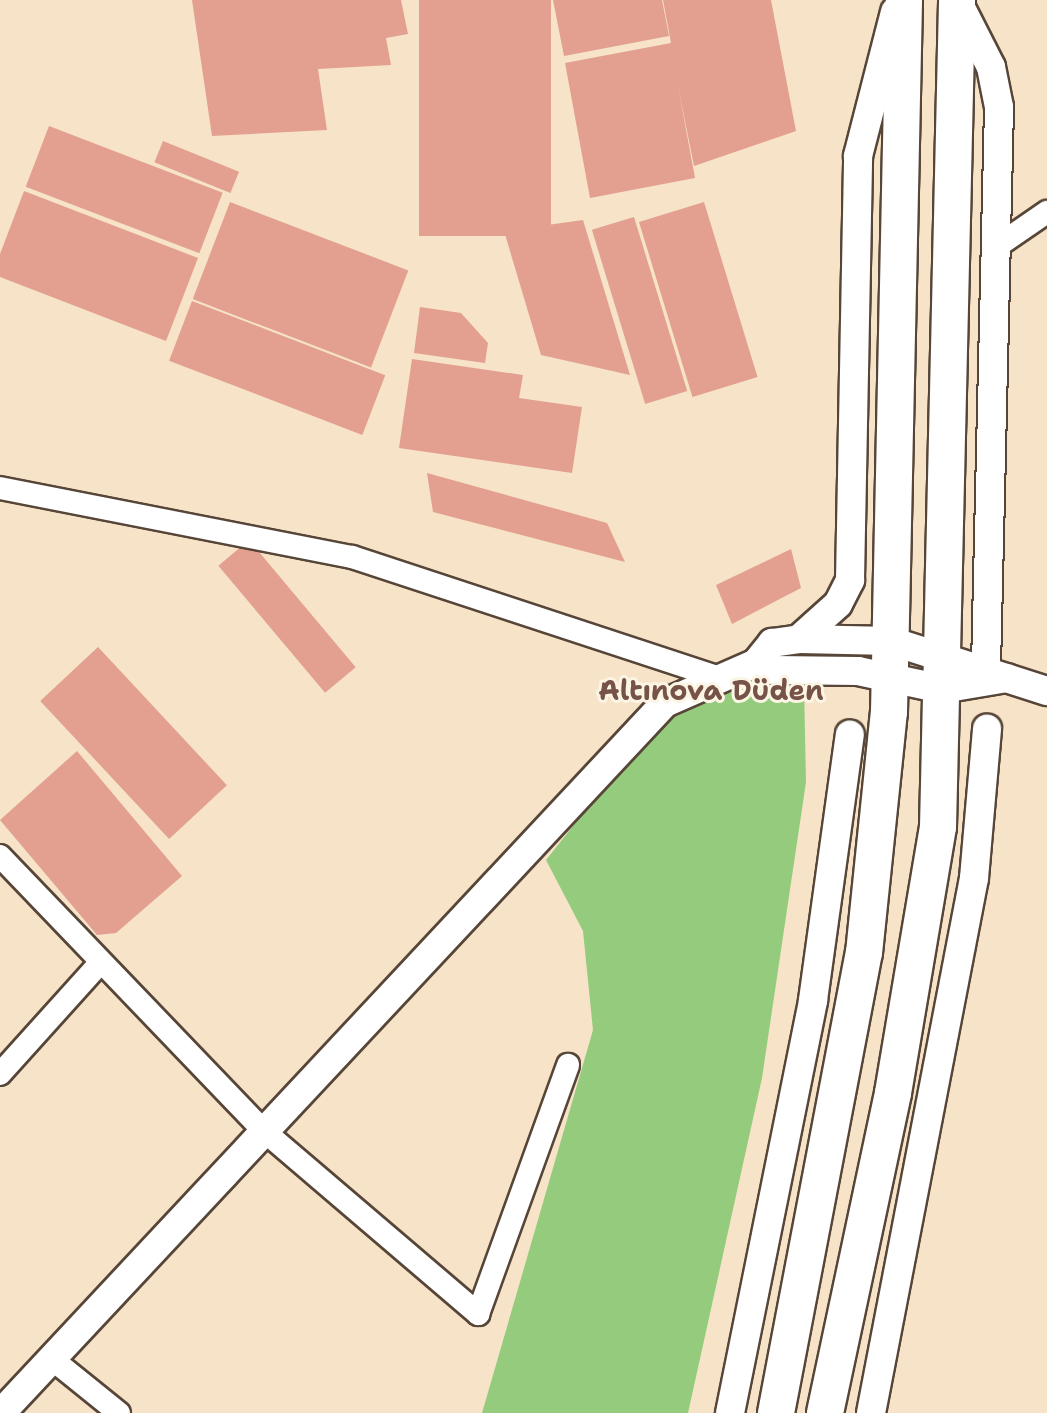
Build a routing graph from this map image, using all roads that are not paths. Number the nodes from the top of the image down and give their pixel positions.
1 (901, 0) edge
2 (957, 0) edge
3 (1047, 212) edge
4 (996, 247) junction
5 (0, 488) edge
6 (799, 639) junction
7 (891, 641) junction
8 (756, 663) junction
9 (942, 672) junction
10 (996, 672) junction
11 (717, 677) junction
12 (890, 680) junction
13 (1047, 691) edge
14 (987, 729) dead end
15 (850, 735) dead end
16 (0, 856) edge
17 (919, 939) junction
18 (864, 953) junction
19 (98, 965) junction
20 (813, 1000) junction
21 (951, 1006) junction
22 (568, 1065) dead end
23 (0, 1074) edge
24 (264, 1131) junction
25 (52, 1359) junction
26 (1, 1413) edge
27 (119, 1413) edge
28 (730, 1413) edge
29 (776, 1413) edge
30 (825, 1413) edge
31 (871, 1413) edge

1 - 6 street
1 - 7 main road
2 - 4 street
2 - 9 main road
3 - 4 street
4 - 10 street
5 - 11 street
6 - 7 street
6 - 8 street
7 - 9 street
7 - 12 main road
8 - 11 street
8 - 12 street
9 - 10 street
9 - 12 street
9 - 17 main road
10 - 13 street
11 - 24 street
12 - 18 main road
14 - 21 street
15 - 20 street
16 - 19 street
17 - 21 street
17 - 30 main road
18 - 20 street
18 - 29 main road
19 - 23 street
19 - 24 street
20 - 28 street
21 - 31 street
22 - 24 street
24 - 25 street
25 - 26 street
25 - 27 street

